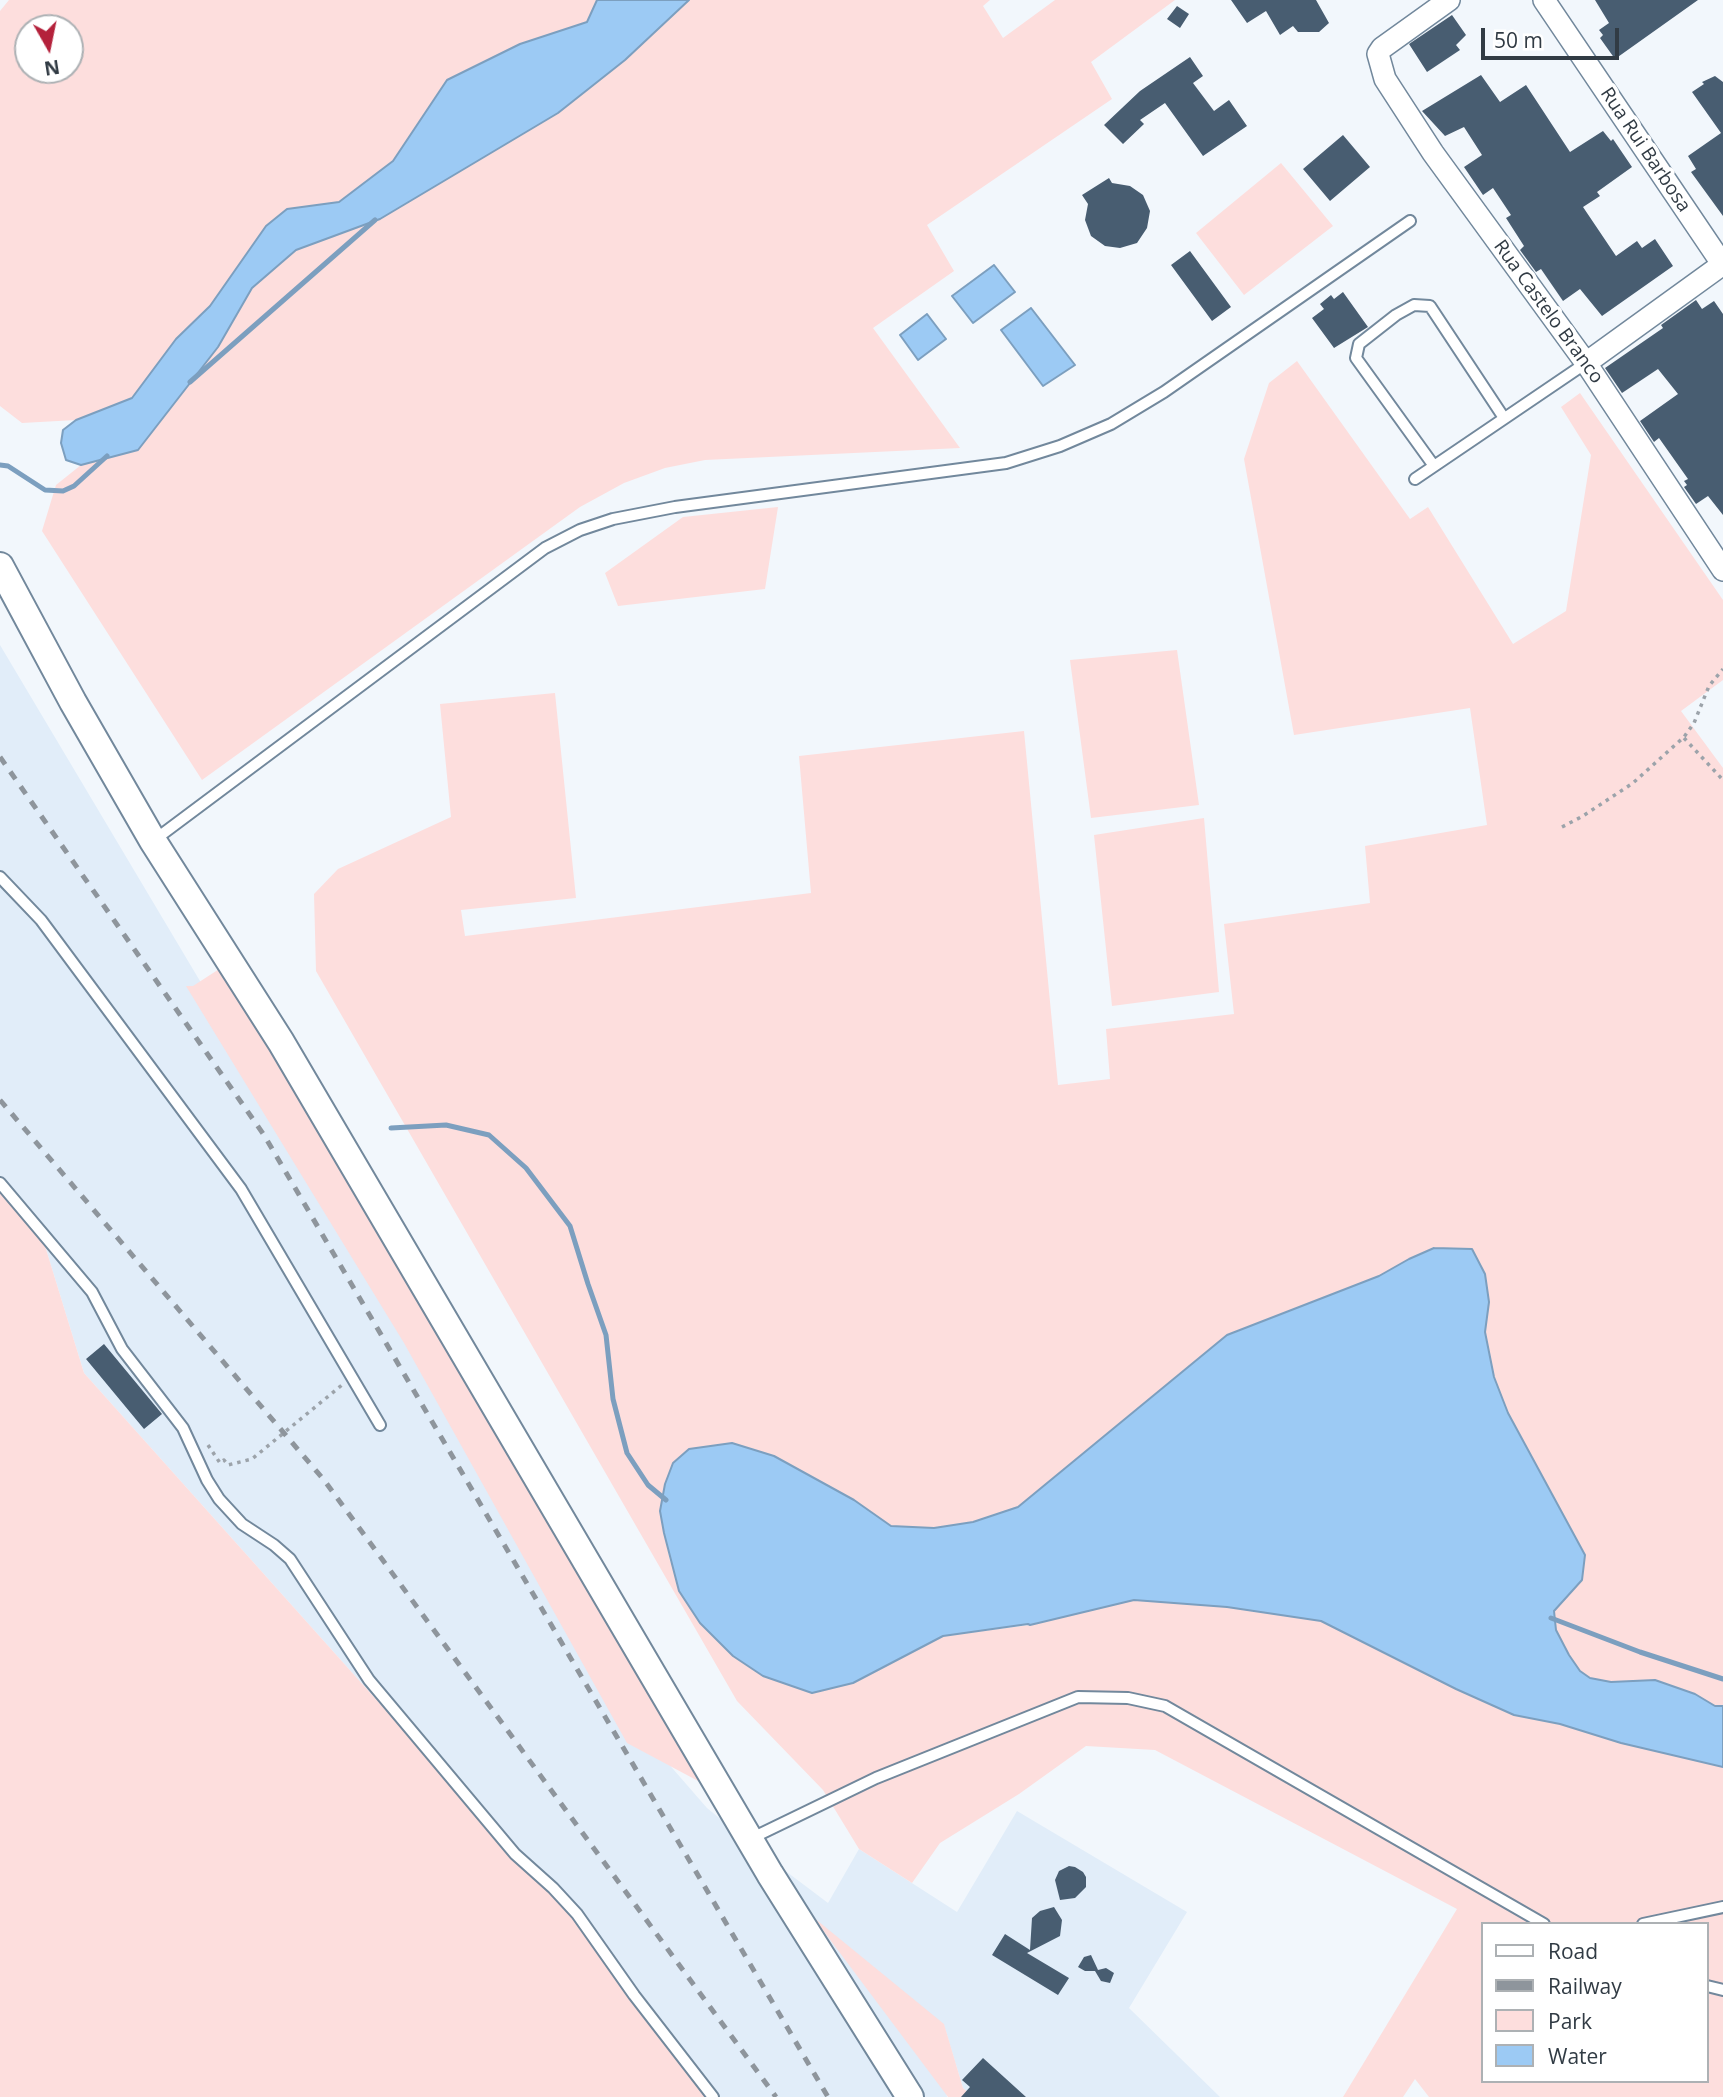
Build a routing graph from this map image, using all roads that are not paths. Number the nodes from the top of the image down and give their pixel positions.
1 (1449, 0) edge
2 (1544, 0) edge
3 (1410, 221) dead end
4 (1723, 265) edge
5 (1586, 363) junction
6 (1504, 418) junction
7 (1434, 466) junction
8 (1415, 479) dead end
9 (0, 566) edge
10 (1723, 570) edge
11 (153, 841) junction
12 (0, 877) edge
13 (0, 1183) edge
14 (380, 1425) dead end
15 (750, 1839) junction
16 (1723, 1907) edge
17 (1541, 1922) edge
18 (1652, 1922) edge
19 (713, 2097) edge
20 (911, 2097) edge

1 - 5 street, Rua Castelo Branco
2 - 4 street, Rua Rui Barbosa
3 - 11 lane
4 - 5 street
5 - 6 lane
5 - 10 street, Rua Castelo Branco
6 - 7 lane
6 - 7 lane
7 - 8 lane
9 - 11 street
11 - 15 street
12 - 14 lane
13 - 19 lane
15 - 17 lane
15 - 20 street
16 - 18 lane

